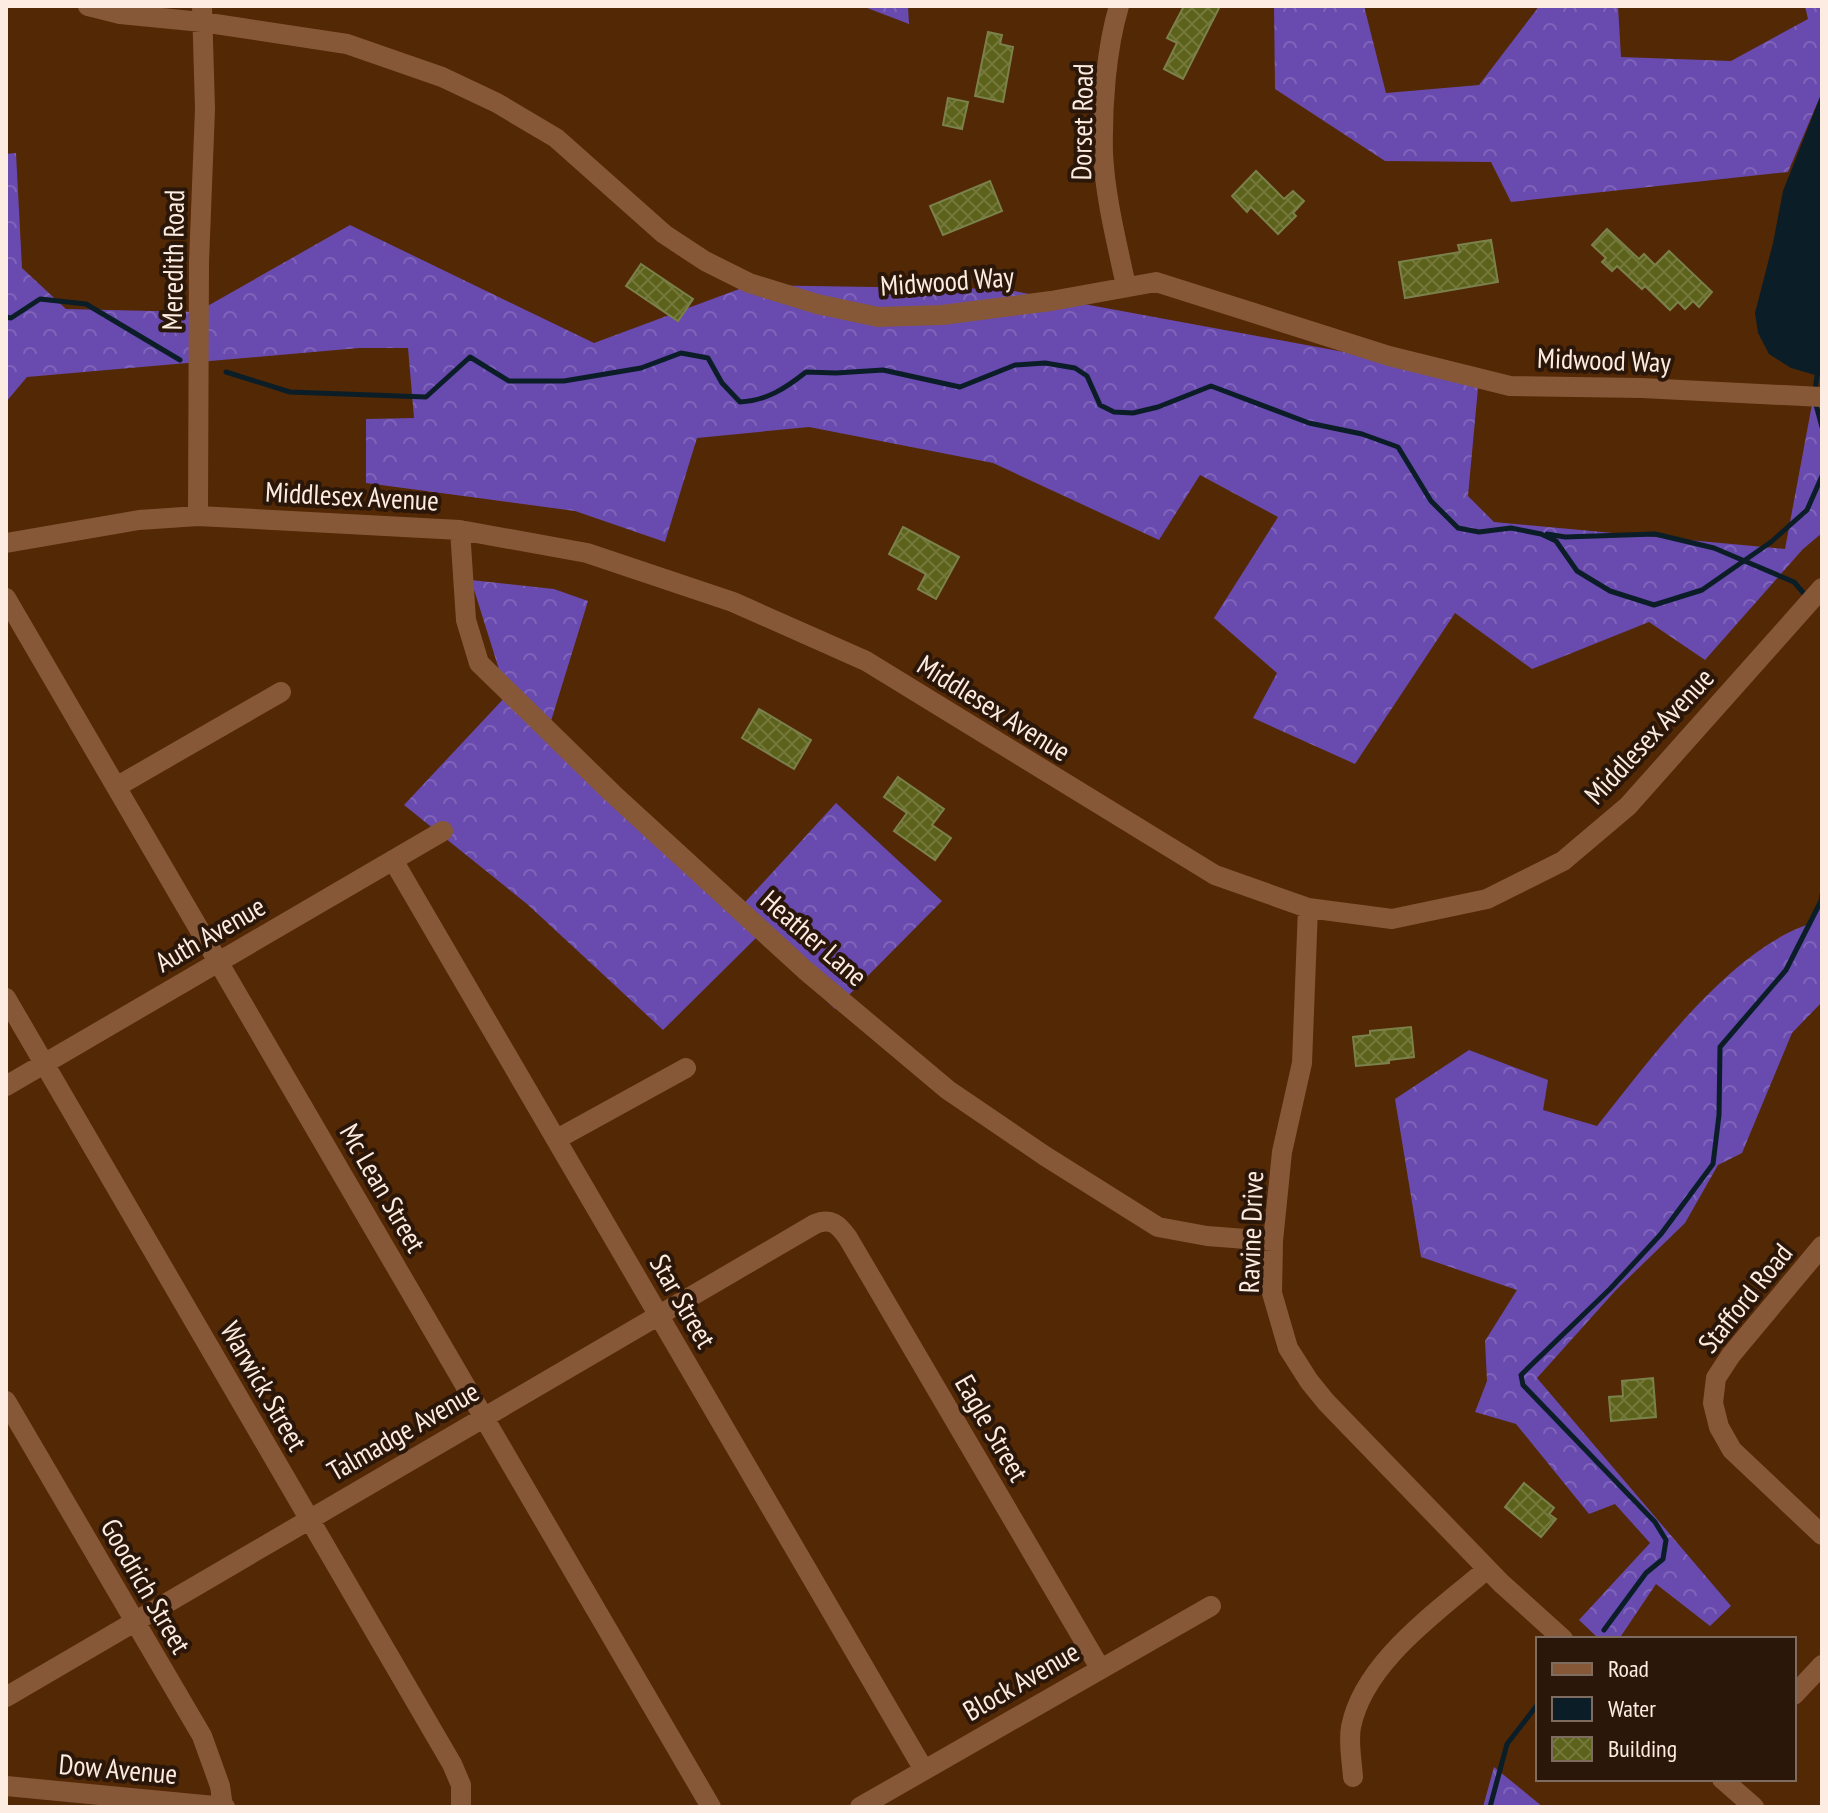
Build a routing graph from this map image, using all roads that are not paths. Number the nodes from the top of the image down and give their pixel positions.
1 (88, 6) edge
2 (1119, 6) edge
3 (202, 14) edge
4 (1126, 286) junction
5 (1822, 397) edge
6 (198, 516) junction
7 (460, 530) junction
8 (6, 543) edge
9 (1822, 588) edge
10 (6, 598) edge
11 (281, 692) dead end
12 (116, 787) junction
13 (443, 831) dead end
14 (393, 860) junction
15 (1308, 908) junction
16 (218, 961) junction
17 (6, 998) edge
18 (44, 1064) junction
19 (686, 1068) dead end
20 (6, 1086) edge
21 (557, 1139) junction
22 (831, 1222) joint
23 (1273, 1241) junction
24 (1822, 1246) edge
25 (658, 1314) junction
26 (6, 1401) edge
27 (484, 1416) junction
28 (309, 1518) junction
29 (1822, 1535) edge
30 (1487, 1569) junction
31 (1211, 1606) dead end
32 (133, 1621) junction
33 (1561, 1637) edge
34 (1822, 1665) edge
35 (1100, 1668) junction
36 (1796, 1693) edge
37 (6, 1697) edge
38 (924, 1770) junction
39 (1353, 1777) dead end
40 (1724, 1781) edge
41 (6, 1786) edge
42 (224, 1807) edge
43 (461, 1807) edge
44 (711, 1807) edge
45 (860, 1807) edge
46 (1754, 1807) edge

1 - 3 street, Midwood Way
2 - 4 street, Dorset Road
3 - 4 street, Midwood Way
3 - 6 street, Meredith Road
4 - 5 street, Midwood Way
6 - 7 street, Middlesex Avenue
6 - 8 street, Middlesex Avenue
7 - 15 street, Middlesex Avenue
7 - 23 street, Heather Lane
9 - 15 street, Middlesex Avenue
10 - 12 street, Mc Lean Street
11 - 12 street
12 - 16 street, Mc Lean Street
13 - 14 street, Auth Avenue
14 - 16 street, Auth Avenue
14 - 21 street, Star Street
15 - 23 street, Ravine Drive
16 - 18 street, Auth Avenue
16 - 27 street, Mc Lean Street
17 - 18 street, Warwick Street
18 - 20 street, Auth Avenue
18 - 28 street, Warwick Street
19 - 21 street
21 - 25 street, Star Street
22 - 25 street, Talmadge Avenue
22 - 35 street, Eagle Street
23 - 30 street, Ravine Drive
24 - 29 street, Stafford Road
25 - 27 street, Talmadge Avenue
25 - 38 street, Star Street
26 - 32 street, Goodrich Street
27 - 28 street, Talmadge Avenue
27 - 44 street, Mc Lean Street
28 - 32 street, Talmadge Avenue
28 - 43 street, Warwick Street
30 - 33 street, Ravine Drive
30 - 39 street
31 - 35 street, Block Avenue
32 - 37 street, Talmadge Avenue
32 - 42 street, Goodrich Street
34 - 36 street
35 - 38 street, Block Avenue
38 - 45 street, Block Avenue
40 - 46 street
41 - 42 street, Dow Avenue

